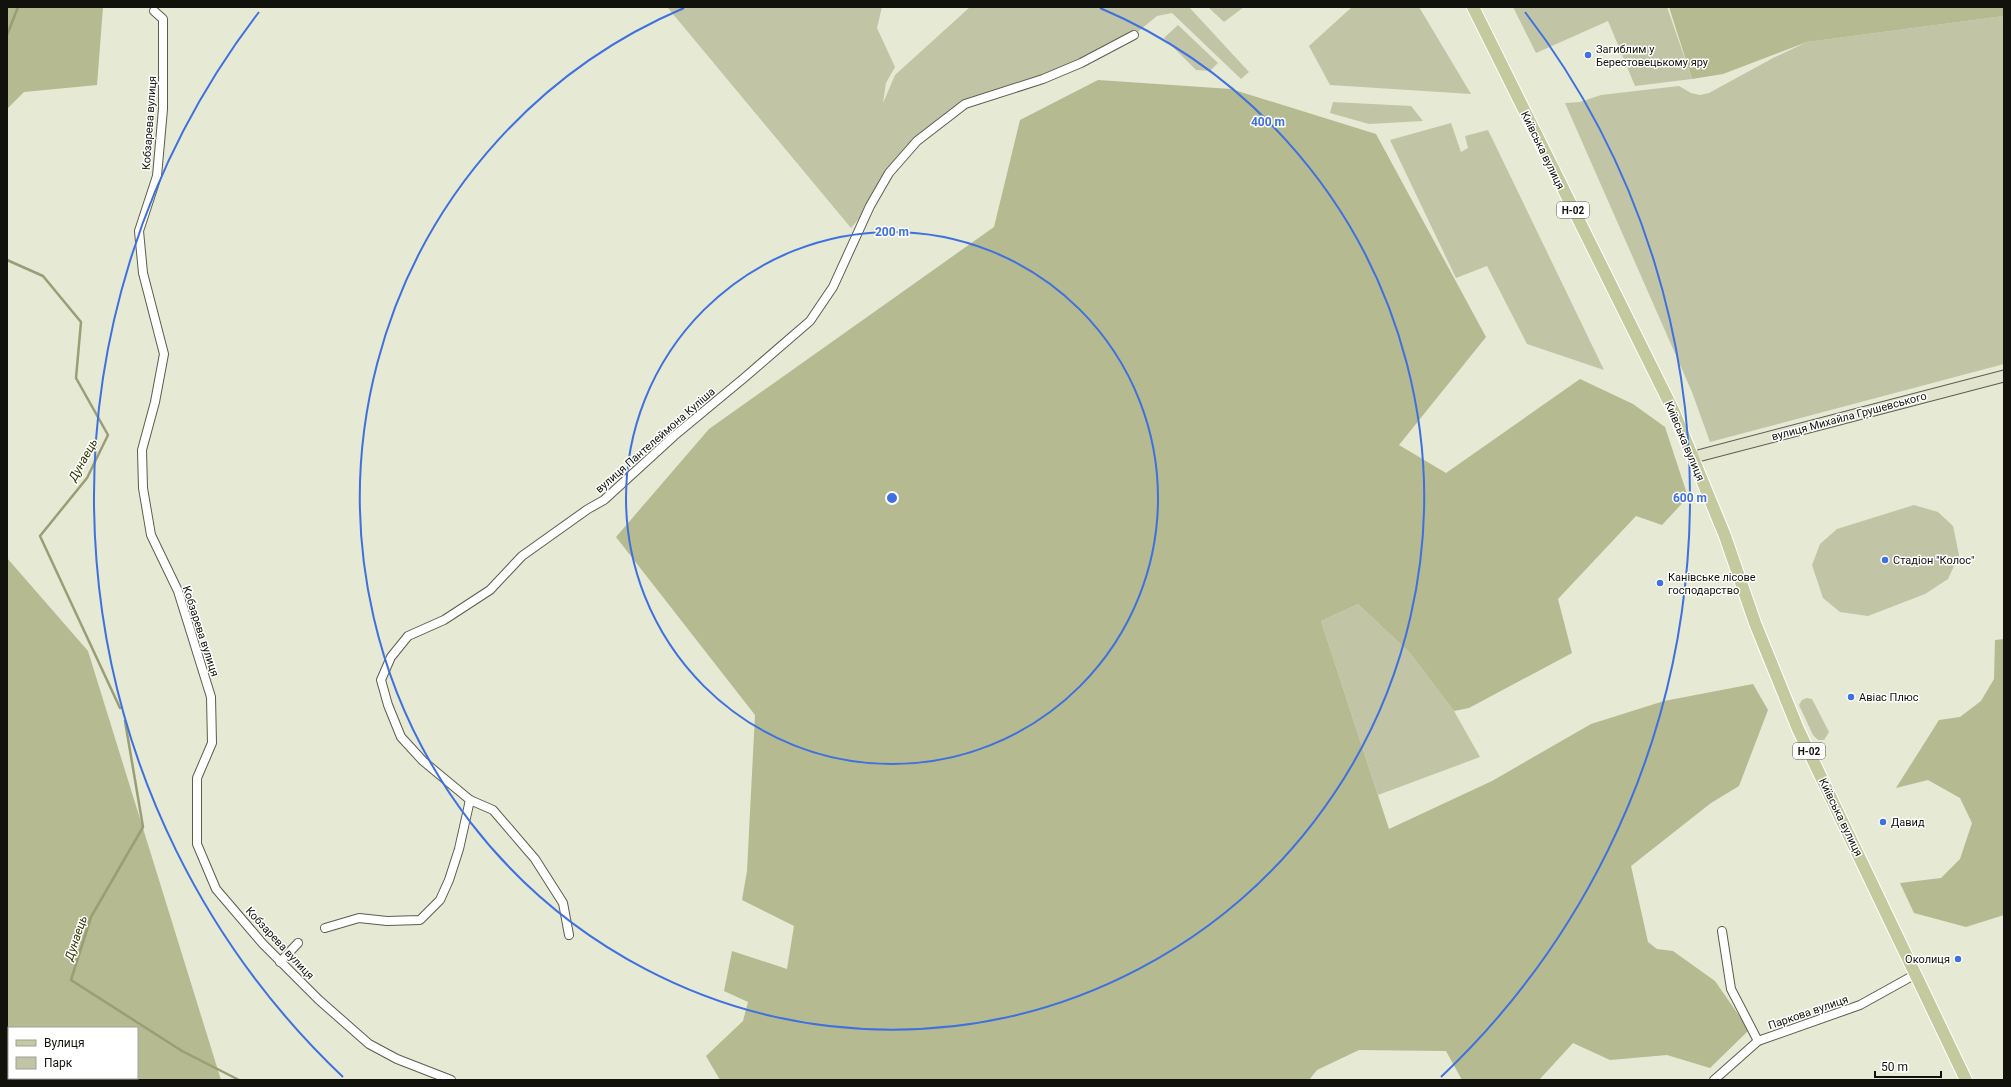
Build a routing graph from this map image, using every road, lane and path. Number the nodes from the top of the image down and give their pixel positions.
1 (1473, 7) edge
2 (154, 11) dead end
3 (1134, 35) dead end
4 (2004, 376) edge
5 (1694, 457) junction
6 (470, 800) junction
7 (325, 928) dead end
8 (1722, 931) dead end
9 (569, 935) dead end
10 (298, 943) dead end
11 (280, 962) junction
12 (1916, 974) junction
13 (1758, 1040) junction
14 (451, 1080) edge
15 (1714, 1080) edge
16 (1966, 1080) edge

1 - 5 main road, Київська вулиця / Н-02
2 - 11 street, Кобзарева вулиця
3 - 6 street, вулиця Пантелеймона Куліша
4 - 5 street, вулиця Михайла Грушевського
5 - 12 main road, Київська вулиця / Н-02
6 - 7 street
6 - 9 street, вулиця Пантелеймона Куліша
8 - 13 street
10 - 11 street
11 - 14 street, Кобзарева вулиця
12 - 13 street, Паркова вулиця
12 - 16 main road, Київська вулиця / Н-02
13 - 15 street, Паркова вулиця

